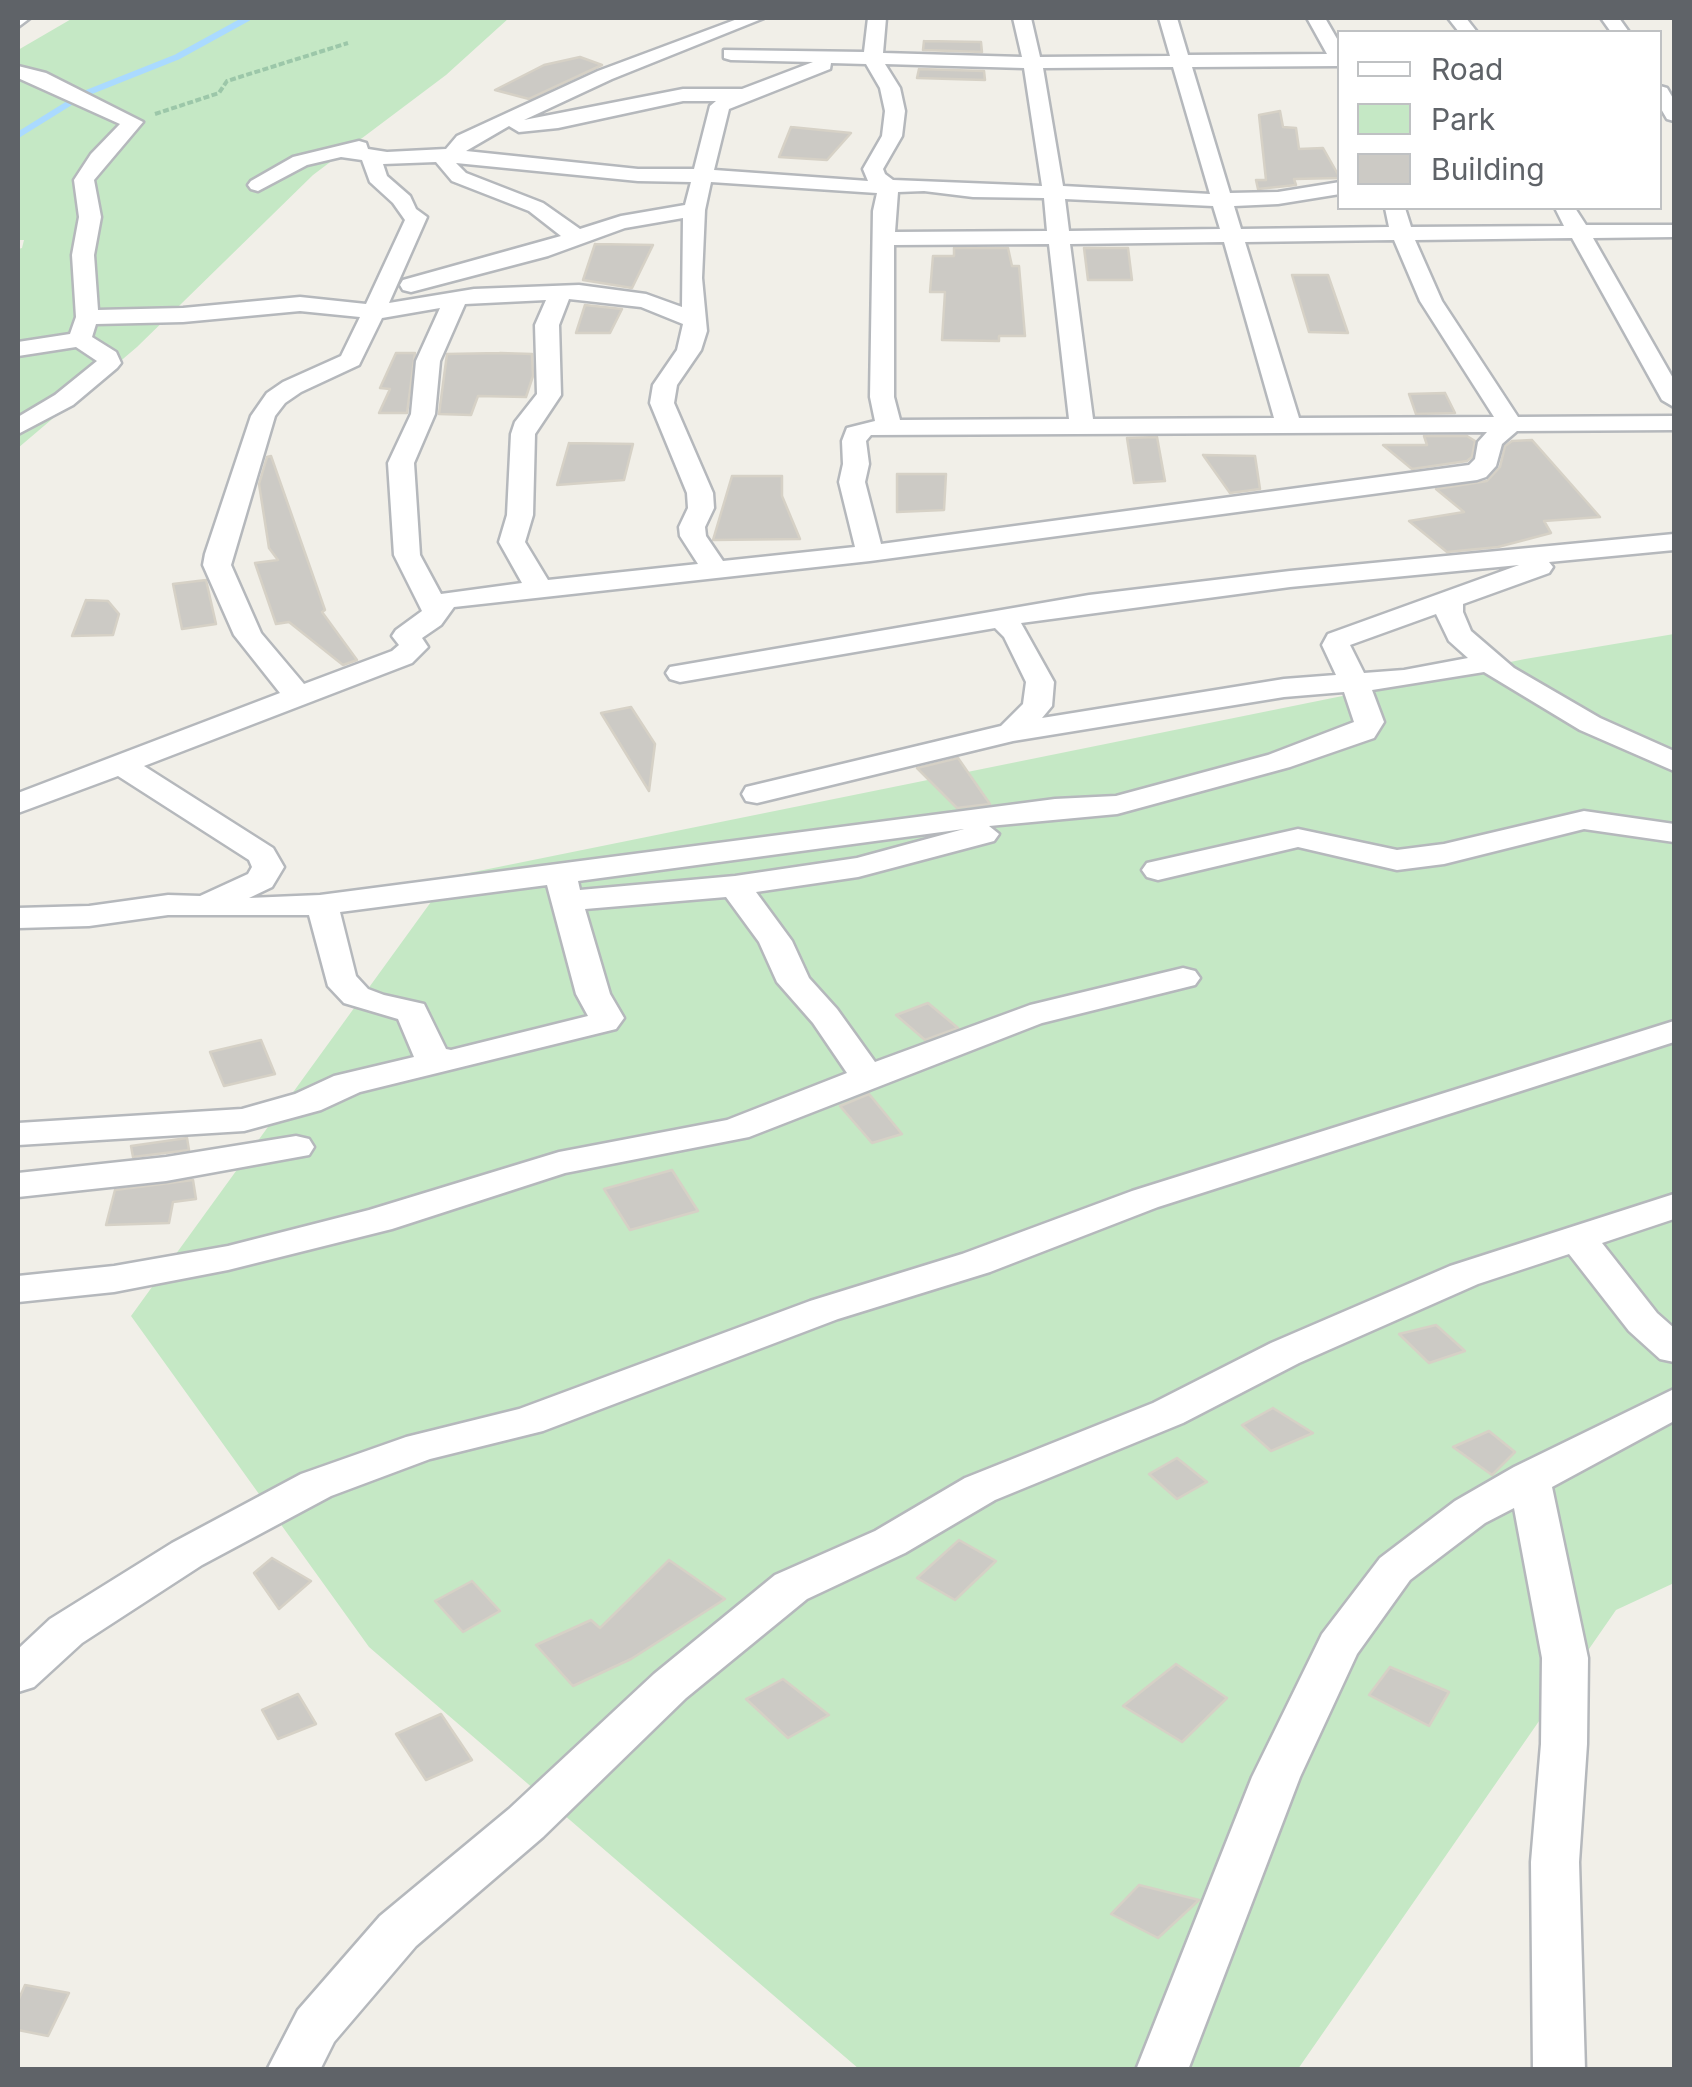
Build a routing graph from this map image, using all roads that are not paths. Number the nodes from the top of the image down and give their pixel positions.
1 (756, 18) edge
2 (877, 18) edge
3 (1022, 18) edge
4 (1168, 18) edge
5 (1316, 18) edge
6 (695, 38) junction
7 (731, 54) junction
8 (1337, 56) edge
9 (1182, 58) junction
10 (874, 60) junction
11 (1337, 60) edge
12 (1032, 63) junction
13 (18, 72) edge
14 (778, 80) junction
15 (748, 94) junction
16 (485, 130) junction
17 (340, 151) junction
18 (450, 155) junction
19 (371, 156) junction
20 (704, 176) junction
21 (258, 185) dead end
22 (890, 187) junction
23 (1337, 188) edge
24 (1054, 192) junction
25 (1222, 201) junction
26 (694, 210) junction
27 (1396, 210) edge
28 (1566, 210) edge
29 (1674, 231) edge
30 (1576, 233) junction
31 (1232, 234) junction
32 (1402, 235) junction
33 (1058, 236) junction
34 (579, 239) junction
35 (884, 240) junction
36 (561, 292) junction
37 (456, 298) junction
38 (381, 301) junction
39 (696, 320) junction
40 (84, 328) junction
41 (18, 349) edge
42 (1674, 400) edge
43 (1674, 423) edge
44 (1511, 424) junction
45 (889, 426) junction
46 (1288, 426) junction
47 (18, 428) edge
48 (1082, 428) junction
49 (1674, 542) edge
50 (1587, 550) junction
51 (870, 554) junction
52 (715, 569) junction
53 (540, 589) junction
54 (1450, 600) junction
55 (436, 611) junction
56 (1002, 618) junction
57 (1489, 662) junction
58 (680, 673) dead end
59 (1356, 684) junction
60 (298, 696) junction
61 (1012, 732) junction
62 (1674, 762) edge
63 (121, 765) junction
64 (757, 794) dead end
65 (18, 804) edge
66 (1055, 808) junction
67 (1674, 833) edge
68 (1158, 870) dead end
69 (735, 886) junction
70 (563, 888) junction
71 (320, 905) junction
72 (200, 906) junction
73 (18, 918) edge
74 (1183, 978) dead end
75 (1674, 1030) edge
76 (440, 1060) junction
77 (870, 1080) junction
78 (18, 1134) edge
79 (296, 1147) dead end
80 (18, 1185) edge
81 (1674, 1206) edge
82 (1578, 1237) junction
83 (18, 1290) edge
84 (1674, 1349) edge
85 (1674, 1403) edge
86 (1530, 1478) junction
87 (18, 1675) edge
88 (294, 2070) edge
89 (1162, 2070) edge
90 (1559, 2070) edge

1 - 6 street
2 - 10 street
3 - 12 street
4 - 9 street
5 - 8 street
6 - 7 street
6 - 16 street
7 - 10 street
7 - 14 street
9 - 11 street
9 - 12 street
9 - 25 street
10 - 12 street
10 - 14 street
10 - 22 street
12 - 24 street
13 - 40 street
14 - 15 street
15 - 16 street
15 - 20 street
16 - 17 street
16 - 18 street
17 - 19 street
17 - 21 street
18 - 19 street
18 - 20 street
18 - 34 street
19 - 38 street
20 - 22 street
20 - 26 street
22 - 24 street
22 - 35 street
23 - 25 street
24 - 25 street
24 - 33 street
25 - 31 street
26 - 34 street
26 - 39 street
27 - 32 street
28 - 30 street
29 - 30 street
30 - 32 street
30 - 42 street
31 - 32 street
31 - 33 street
31 - 46 street
32 - 44 street
33 - 35 street
33 - 48 street
34 - 38 street
35 - 45 street
36 - 37 street
36 - 39 street
36 - 53 street
37 - 38 street
37 - 55 street
38 - 40 street
38 - 60 street
39 - 52 street
40 - 41 street
40 - 47 street
43 - 44 street
44 - 46 street
44 - 51 street
45 - 48 street
45 - 51 street
46 - 48 street
49 - 50 street
50 - 54 street
50 - 56 street
51 - 52 street
52 - 53 street
53 - 55 street
54 - 57 street
54 - 59 street
55 - 60 street
56 - 58 street
56 - 61 street
57 - 59 street
57 - 62 street
59 - 61 street
59 - 66 street
60 - 63 street
61 - 64 street
63 - 65 street
63 - 72 street
66 - 69 street
66 - 70 street
67 - 68 street
69 - 70 street
69 - 77 street
70 - 71 street
70 - 76 street
71 - 72 street
71 - 76 street
72 - 73 street
74 - 77 street
75 - 87 street
76 - 78 street
77 - 83 street
79 - 80 street
81 - 82 street
82 - 84 street
82 - 88 street
85 - 86 street
86 - 89 street
86 - 90 street

